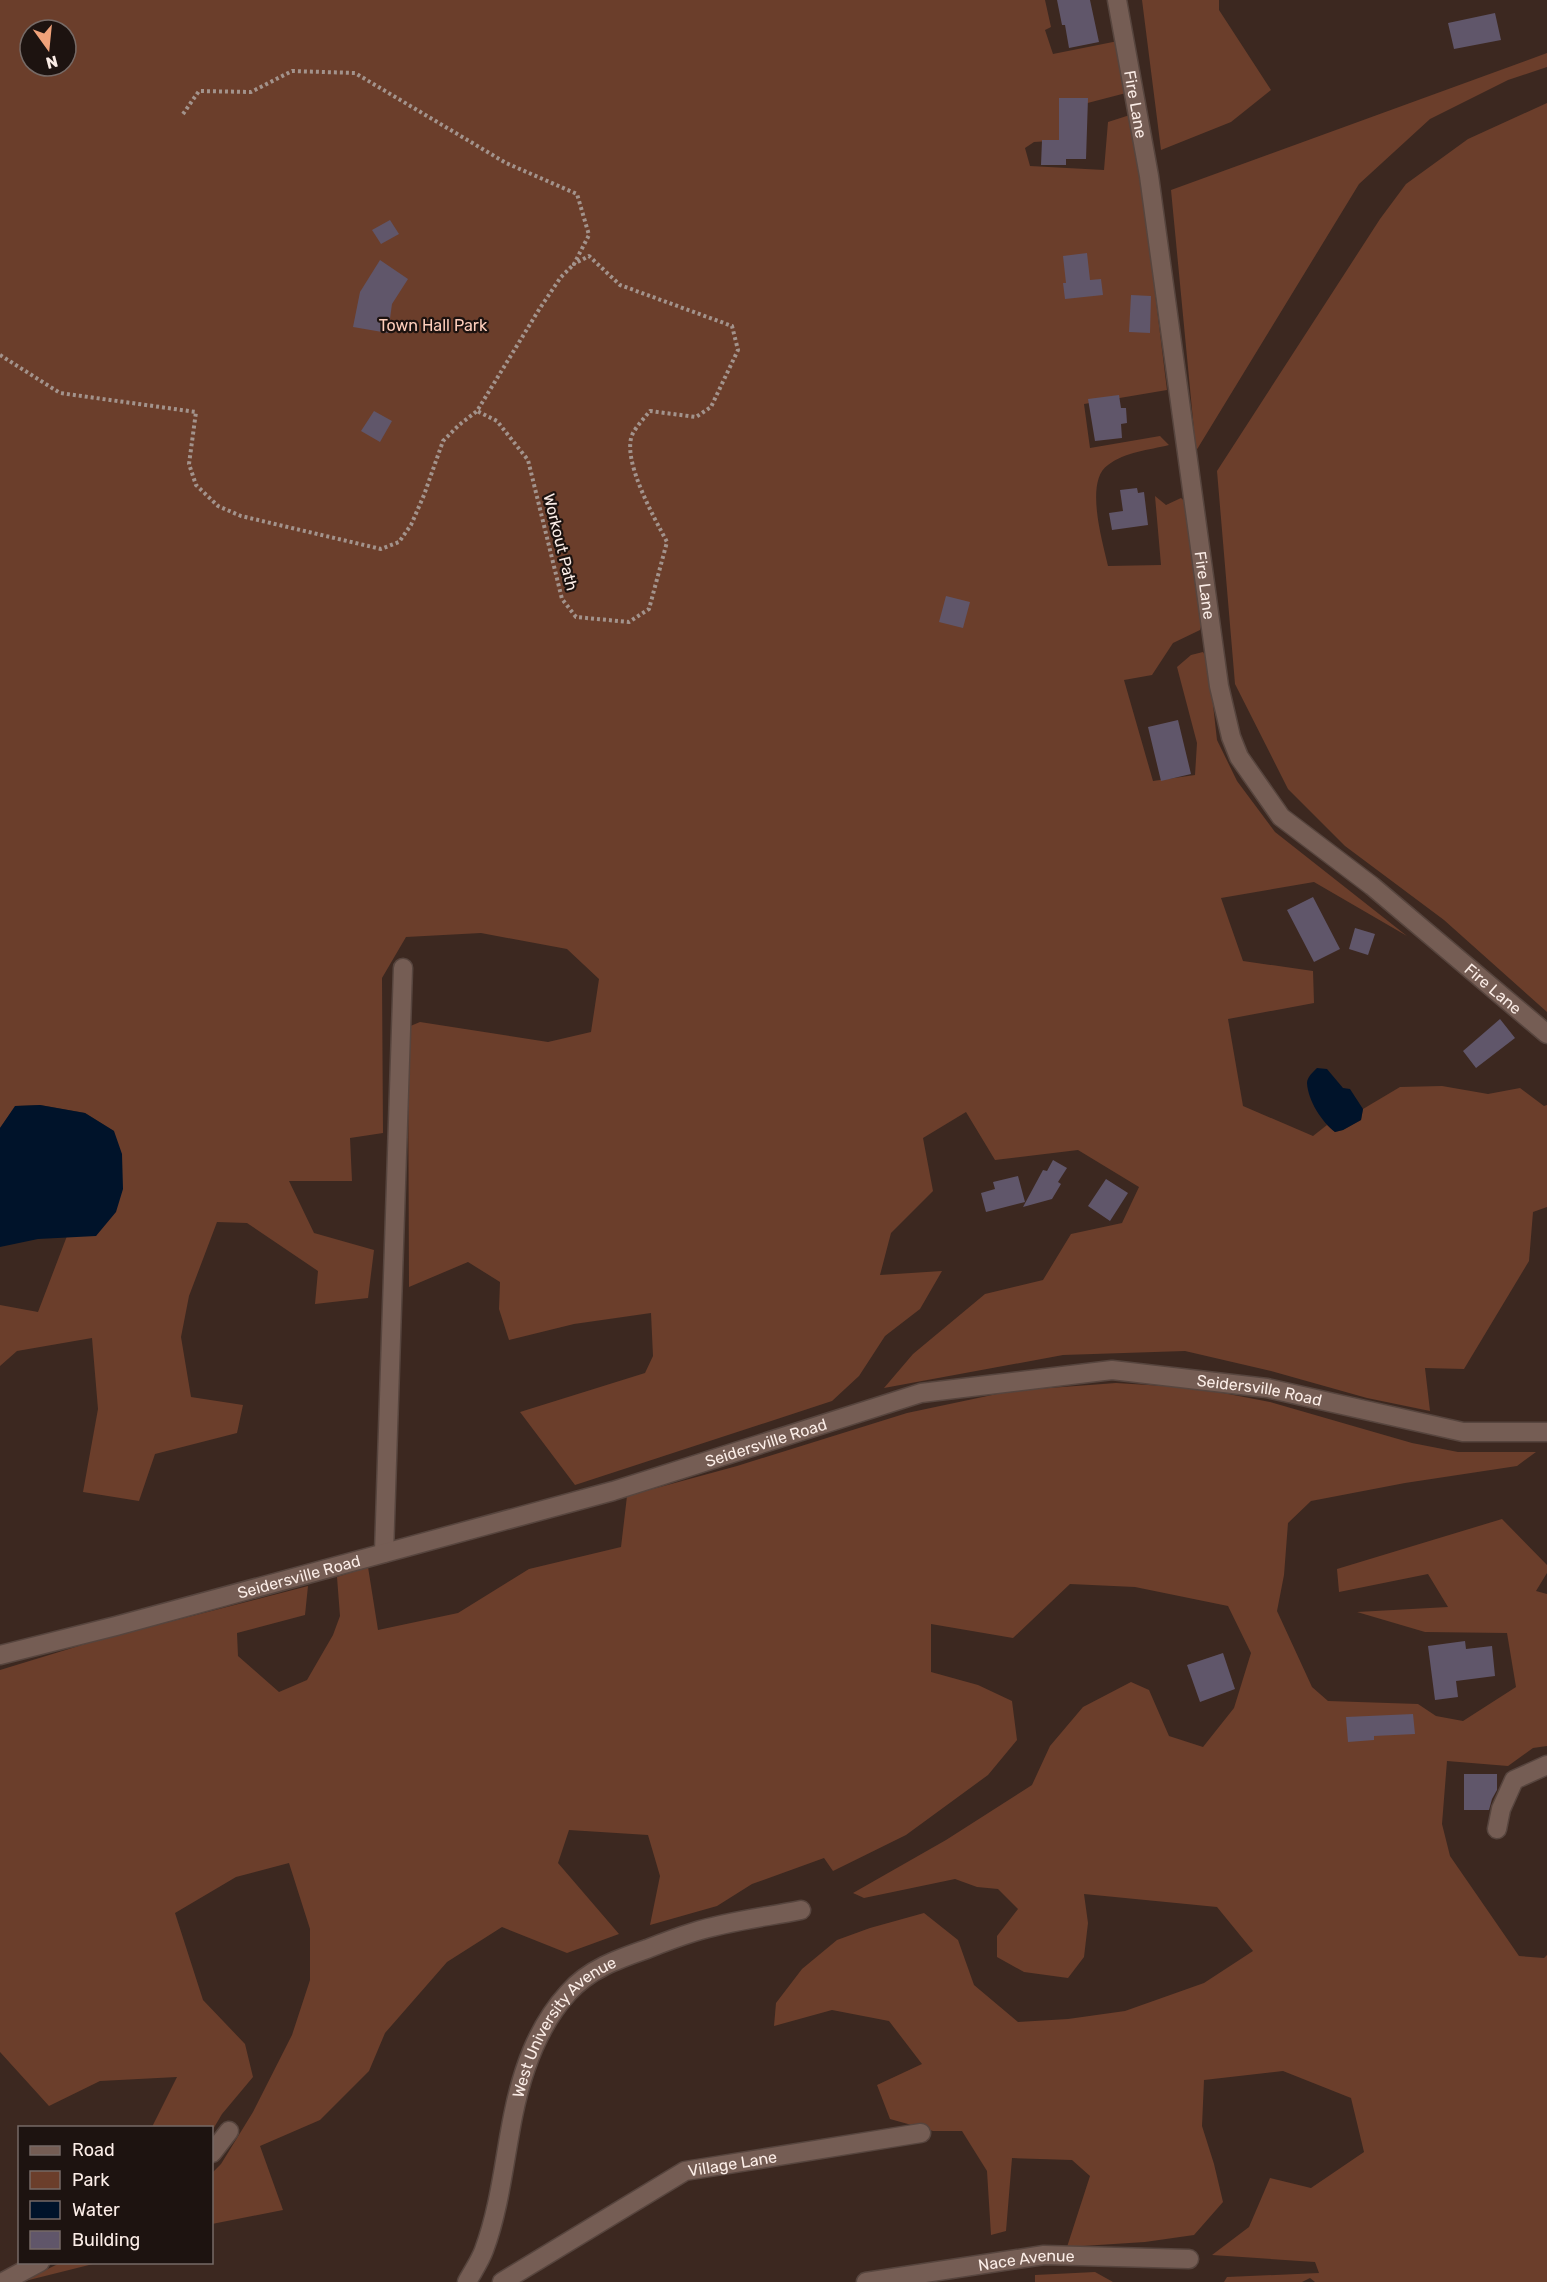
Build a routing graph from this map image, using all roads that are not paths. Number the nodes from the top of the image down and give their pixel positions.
1 (1117, 0) edge
2 (403, 968) dead end
3 (1547, 1034) edge
4 (1547, 1432) edge
5 (384, 1553) junction
6 (0, 1655) edge
7 (1547, 1765) edge
8 (1497, 1829) dead end
9 (801, 1910) dead end
10 (229, 2131) dead end
11 (921, 2133) dead end
12 (213, 2152) edge
13 (1189, 2259) dead end
14 (36, 2264) edge
15 (3, 2282) edge
16 (467, 2282) edge
17 (502, 2282) edge
18 (866, 2282) edge

1 - 3 street, Fire Lane
2 - 5 street
4 - 5 street, Seidersville Road
5 - 6 street, Seidersville Road
7 - 8 street
9 - 16 street, West University Avenue
10 - 12 street
11 - 17 street, Village Lane
13 - 18 street, Nace Avenue
14 - 15 street

